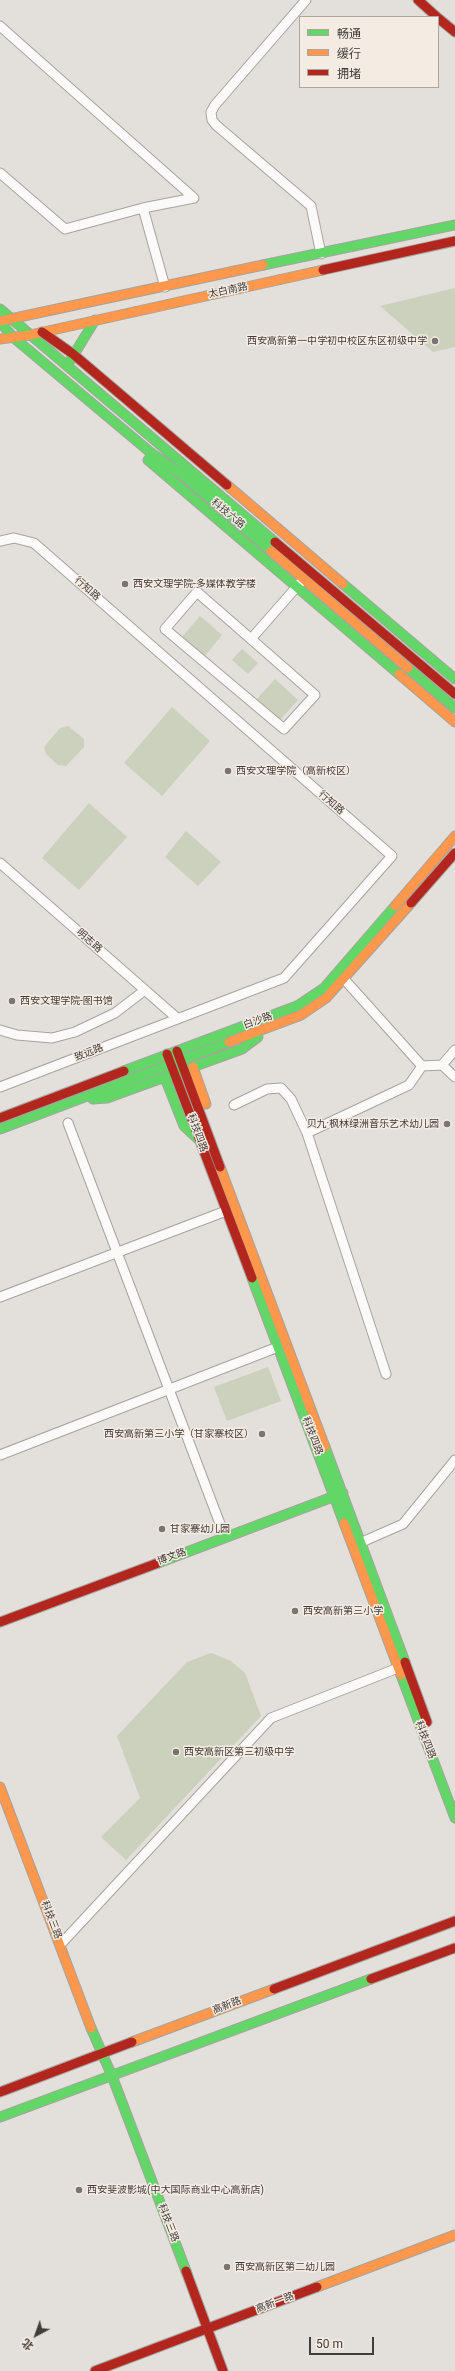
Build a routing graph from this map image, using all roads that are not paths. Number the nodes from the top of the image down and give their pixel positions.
1 (306, 0) edge
2 (418, 0) edge
3 (437, 16) edge
4 (439, 18) edge
5 (0, 26) edge
6 (455, 32) edge
7 (0, 173) edge
8 (143, 208) junction
9 (455, 225) edge
10 (455, 241) edge
11 (320, 254) junction
12 (165, 287) junction
13 (0, 309) edge
14 (12, 319) junction
15 (95, 320) junction
16 (0, 321) edge
17 (42, 332) junction
18 (30, 334) junction
19 (6, 338) edge
20 (74, 354) junction
21 (68, 367) junction
22 (0, 541) edge
23 (307, 574) junction
24 (296, 587) junction
25 (252, 639) junction
26 (455, 679) edge
27 (455, 694) edge
28 (455, 708) edge
29 (455, 722) edge
30 (455, 836) edge
31 (455, 853) edge
32 (0, 863) edge
33 (344, 979) junction
34 (145, 990) junction
35 (178, 1019) junction
36 (272, 1026) junction
37 (0, 1030) edge
38 (455, 1050) edge
39 (177, 1051) junction
40 (167, 1054) junction
41 (176, 1063) junction
42 (442, 1065) junction
43 (422, 1066) junction
44 (184, 1071) junction
45 (455, 1077) edge
46 (165, 1078) junction
47 (0, 1086) edge
48 (79, 1099) junction
49 (234, 1105) dead end
50 (0, 1118) edge
51 (68, 1123) dead end
52 (0, 1128) edge
53 (307, 1133) junction
54 (200, 1141) junction
55 (226, 1210) junction
56 (118, 1252) junction
57 (0, 1297) edge
58 (278, 1347) junction
59 (386, 1374) dead end
60 (168, 1389) junction
61 (0, 1454) edge
62 (455, 1460) edge
63 (344, 1493) junction
64 (334, 1496) junction
65 (226, 1538) junction
66 (362, 1542) junction
67 (0, 1622) edge
68 (402, 1667) junction
69 (0, 1787) edge
70 (455, 1794) edge
71 (455, 1818) edge
72 (455, 1921) edge
73 (60, 1945) junction
74 (455, 1948) edge
75 (101, 2054) junction
76 (108, 2076) junction
77 (0, 2092) edge
78 (0, 2117) edge
79 (455, 2235) edge
80 (455, 2244) edge
81 (205, 2334) junction
82 (95, 2371) edge
83 (118, 2371) edge
84 (214, 2371) edge
85 (223, 2371) edge

1 - 11 street
2 - 3 street
4 - 6 street
5 - 8 street
7 - 8 street
8 - 12 street
9 - 11 street, 太白南路
10 - 15 street, 太白南路
11 - 12 street, 太白南路
12 - 14 street, 太白南路
13 - 14 street, 科技六路
14 - 16 street, 太白南路
14 - 18 street, 科技六路
15 - 17 street, 太白南路
15 - 20 street
16 - 19 street, 科技六路
17 - 18 street, 太白南路
17 - 20 street
18 - 19 street, 太白南路
18 - 21 street, 科技六路
19 - 23 street, 科技六路
19 - 24 street
20 - 21 street
20 - 26 street
21 - 23 street, 科技六路
22 - 35 street, 行知路
23 - 24 street
23 - 27 street, 科技六路
23 - 28 street, 科技六路
24 - 25 street
24 - 29 street
25 - 25 street
30 - 39 street, 白沙路
31 - 33 street, 白沙路
32 - 34 street, 明志路
33 - 36 street, 白沙路
33 - 43 street
34 - 35 street, 明志路
34 - 37 street
35 - 47 street, 致远路
36 - 41 street, 白沙路
36 - 44 street
38 - 42 street
39 - 40 street, 白沙路
39 - 41 street, 科技四路
40 - 41 street, 科技四路
40 - 50 street, 白沙路
41 - 44 street, 科技四路
41 - 48 street, 白沙路
42 - 43 street
42 - 45 street
43 - 53 street
44 - 46 street
44 - 54 street, 科技四路
44 - 63 street, 科技四路
46 - 48 street
46 - 54 street
48 - 52 street, 白沙路
49 - 53 street
51 - 56 street
53 - 59 street
54 - 55 street, 科技四路
55 - 56 street
55 - 58 street, 科技四路
56 - 57 street
56 - 60 street
58 - 60 street
58 - 64 street, 科技四路
60 - 61 street
60 - 65 street
62 - 66 street
63 - 64 street, 博文路
63 - 66 street, 科技四路
64 - 65 street, 博文路
64 - 68 street, 科技四路
65 - 67 street, 博文路
66 - 68 street, 科技四路
68 - 70 street, 科技四路
68 - 71 street, 科技四路
68 - 73 street
69 - 73 street, 科技三路
72 - 75 street, 高新路
73 - 75 street, 科技三路
74 - 76 street
75 - 76 street, 科技三路
75 - 77 street, 高新路
76 - 78 street
76 - 81 street, 科技三路
79 - 81 street, 高新一路
80 - 81 street, 高新一路
81 - 82 street, 高新一路
81 - 83 street, 高新一路
81 - 84 street, 科技三路
81 - 85 street, 科技三路

